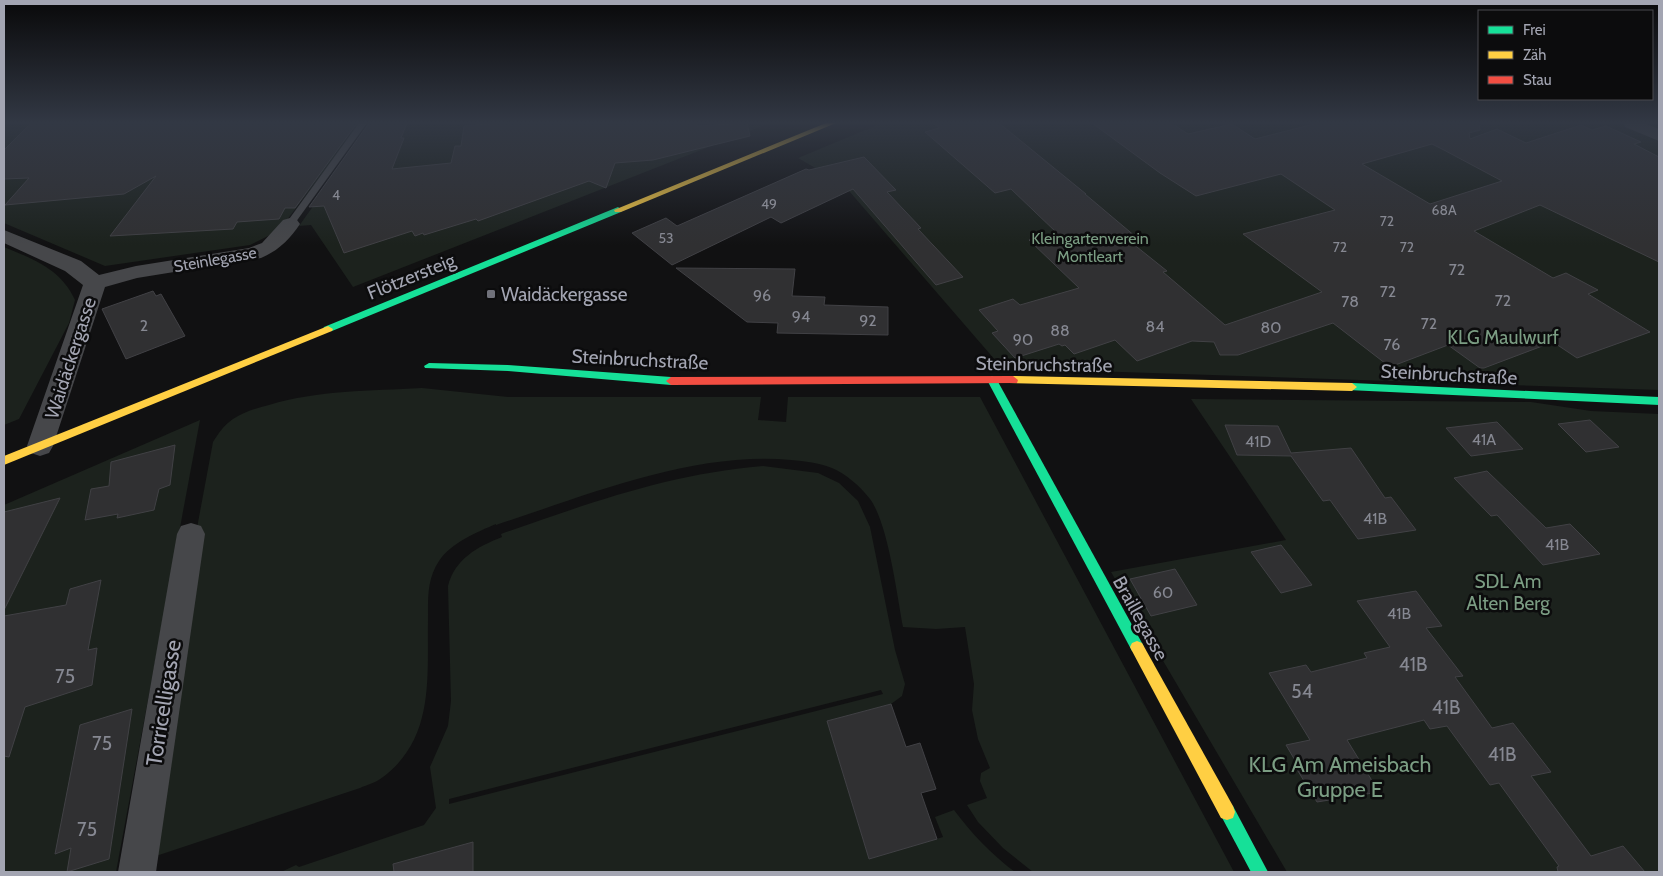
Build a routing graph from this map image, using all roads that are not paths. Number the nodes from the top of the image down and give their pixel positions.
1 (333, 164) edge
2 (732, 164) edge
3 (290, 224) joint
4 (4, 236) edge
5 (95, 283) junction
6 (429, 366) dead end
7 (992, 380) junction
8 (1659, 401) edge
9 (40, 446) junction
10 (4, 461) edge
11 (191, 534) dead end
12 (137, 872) edge
13 (1260, 872) edge

1 - 3 lane, Steinlegasse
2 - 9 street, Flötzersteig
3 - 5 street, Steinlegasse
4 - 5 street, Waidäckergasse
5 - 9 street, Waidäckergasse
6 - 7 street, Steinbruchstraße
7 - 8 street, Steinbruchstraße
7 - 13 street, Braillegasse
9 - 10 street, Flötzersteig
11 - 12 street, Torricelligasse

